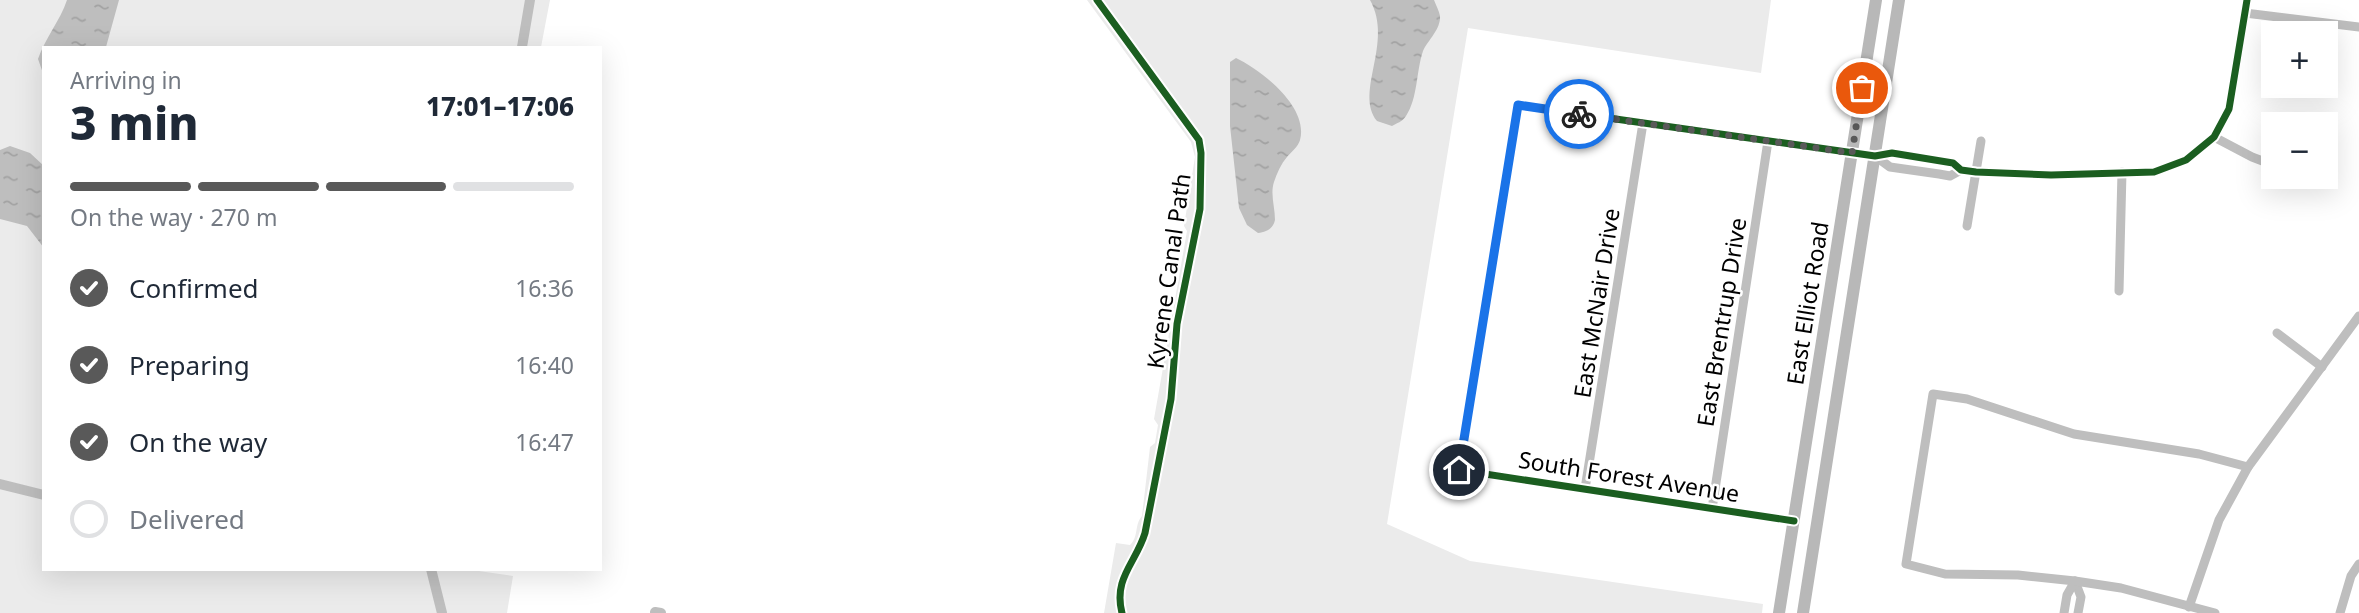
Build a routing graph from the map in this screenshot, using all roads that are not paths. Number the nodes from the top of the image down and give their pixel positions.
1 (1876, 0) edge
2 (1899, 0) edge
3 (2247, 0) edge
4 (2245, 13) junction
5 (2359, 27) edge
6 (1871, 30) junction
7 (1894, 34) junction
8 (1643, 123) junction
9 (2214, 137) junction
10 (1768, 141) junction
11 (1981, 141) dead end
12 (1852, 153) junction
13 (1875, 156) junction
14 (1930, 159) junction
15 (2261, 160) edge
16 (1961, 170) junction
17 (1976, 172) junction
18 (1928, 173) junction
19 (2122, 173) junction
20 (1967, 226) dead end
21 (2119, 291) dead end
22 (2359, 316) edge
23 (2277, 333) dead end
24 (2322, 367) junction
25 (2248, 467) junction
26 (1586, 489) junction
27 (1712, 509) junction
28 (1794, 521) junction
29 (2359, 564) edge
30 (2075, 580) junction
31 (2189, 607) junction
32 (1779, 613) edge
33 (1803, 613) edge
34 (2064, 613) edge
35 (2078, 613) edge
36 (2215, 613) edge
37 (2340, 613) edge

1 - 6 main road, East Elliot Road
2 - 7 main road, East Elliot Road
3 - 4 street
4 - 5 street
4 - 9 street
6 - 7 main road
6 - 12 main road, East Elliot Road
7 - 13 main road, East Elliot Road
8 - 10 street
8 - 26 street, East McNair Drive
8 - 26 street, South Forest Avenue
9 - 15 street
9 - 19 street
10 - 12 street
10 - 27 street, East Brentrup Drive
11 - 17 street
12 - 13 street
12 - 28 main road, East Elliot Road
13 - 14 street
13 - 18 street
13 - 33 main road, East Elliot Road
14 - 16 street
14 - 18 street
16 - 17 street
16 - 18 street
17 - 19 street
17 - 20 street
19 - 21 street
22 - 24 street
23 - 24 street
24 - 25 street
25 - 30 street
25 - 31 street
26 - 27 street, South Forest Avenue
27 - 28 street, South Forest Avenue
28 - 32 main road, East Elliot Road
29 - 37 street
30 - 31 street
30 - 34 street
30 - 35 street
31 - 36 street

